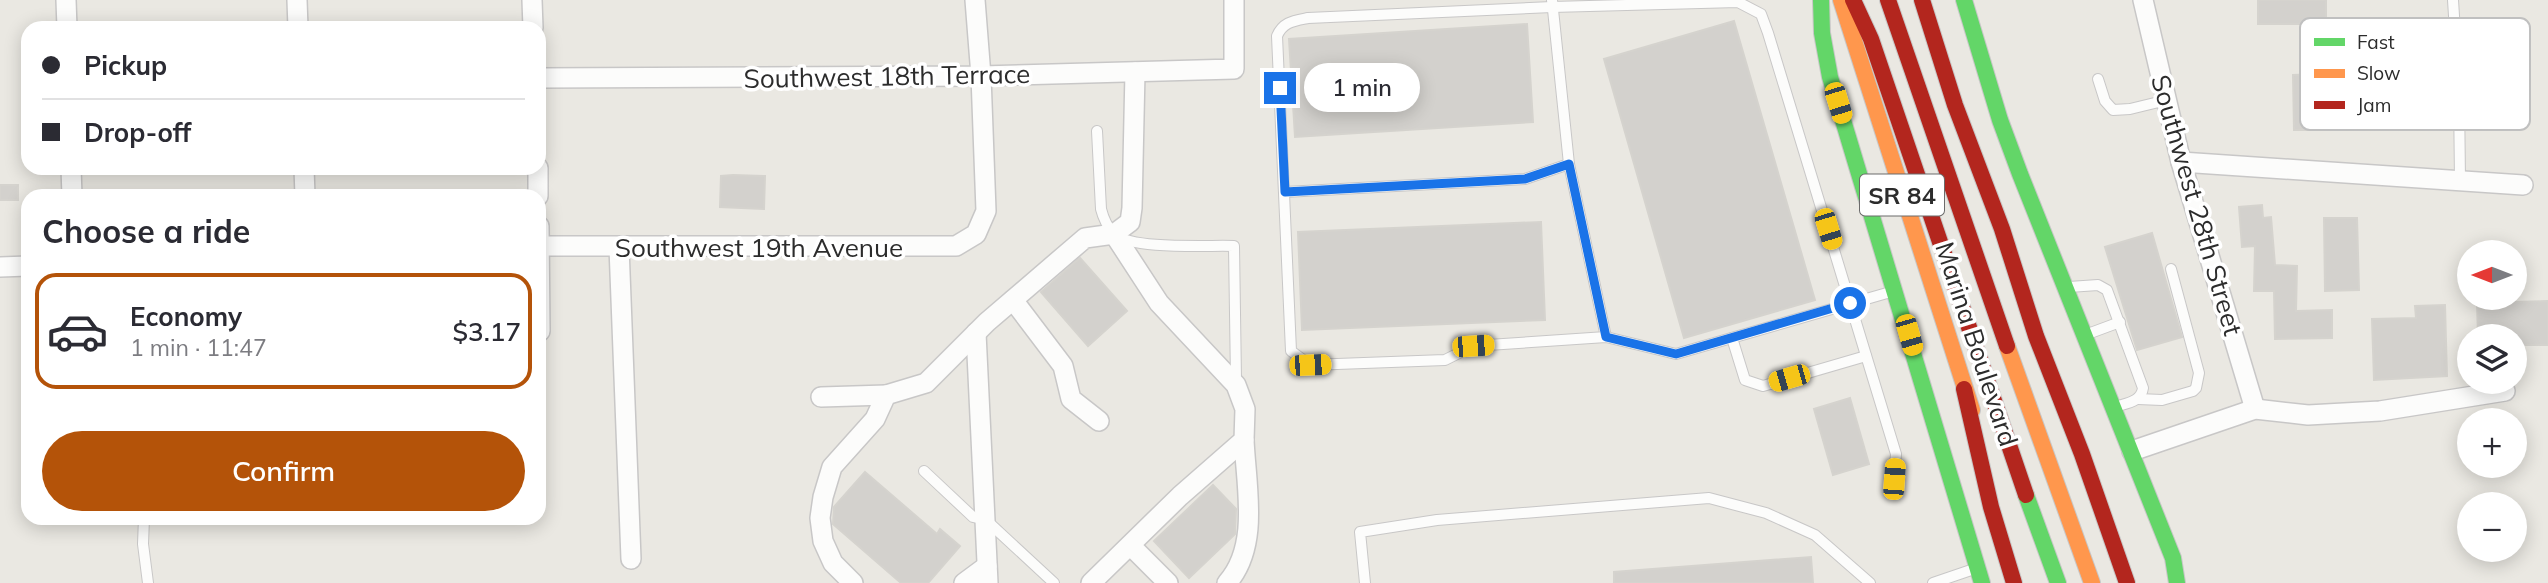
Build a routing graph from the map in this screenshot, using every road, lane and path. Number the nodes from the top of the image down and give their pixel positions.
1 (66, 0) edge
2 (297, 0) edge
3 (531, 0) edge
4 (975, 0) edge
5 (1234, 0) edge
6 (1821, 0) edge
7 (1841, 0) edge
8 (1853, 0) edge
9 (1888, 0) edge
10 (1922, 0) edge
11 (1964, 0) edge
12 (2143, 0) edge
13 (2453, 0) edge
14 (1552, 3) edge
15 (2454, 18) edge
16 (66, 21) edge
17 (298, 21) edge
18 (532, 21) edge
19 (1135, 72) junction
20 (981, 76) junction
21 (546, 78) edge
22 (2098, 79) dead end
23 (2166, 100) junction
24 (2459, 130) edge
25 (1097, 131) dead end
26 (2181, 162) junction
27 (1569, 164) junction
28 (2460, 181) junction
29 (2523, 186) dead end
30 (1285, 192) junction
31 (1115, 234) junction
32 (546, 246) edge
33 (620, 247) junction
34 (21, 266) edge
35 (0, 267) edge
36 (2171, 269) dead end
37 (2065, 288) junction
38 (1895, 290) junction
39 (1013, 300) junction
40 (1850, 303) junction
41 (2120, 323) junction
42 (976, 333) junction
43 (2043, 335) junction
44 (2085, 336) junction
45 (1606, 337) junction
46 (1732, 338) junction
47 (1866, 356) junction
48 (1236, 384) junction
49 (1964, 389) junction
50 (2486, 394) edge
51 (886, 395) junction
52 (821, 397) dead end
53 (2138, 399) junction
54 (2114, 407) junction
55 (2255, 409) junction
56 (1099, 421) dead end
57 (1244, 440) junction
58 (2132, 451) junction
59 (924, 471) dead end
60 (1894, 479) dead end
61 (2109, 482) dead end
62 (986, 520) junction
63 (144, 525) edge
64 (1131, 546) junction
65 (631, 559) dead end
66 (987, 574) edge
67 (1980, 576) edge
68 (148, 583) edge
69 (853, 583) edge
70 (964, 583) edge
71 (1054, 583) edge
72 (1091, 583) edge
73 (1168, 583) edge
74 (1227, 583) edge
75 (1365, 583) edge
76 (1870, 583) edge
77 (1933, 583) edge
78 (2014, 583) edge
79 (2030, 583) edge
80 (2058, 583) edge
81 (2091, 583) edge
82 (2127, 583) edge
83 (2177, 583) edge

1 - 16 street
2 - 17 street
3 - 18 street
4 - 20 street
5 - 19 street, Southwest 18th Terrace
6 - 38 main road
7 - 49 main road, Marina Boulevard / SR 84
8 - 80 main road
9 - 81 main road
10 - 43 main road, SR 84
11 - 37 main road
12 - 23 street, Southwest 28th Street
13 - 15 lane
14 - 27 lane
14 - 30 lane
14 - 40 lane
19 - 20 street, Southwest 18th Terrace
19 - 31 street
20 - 21 street, Southwest 18th Terrace
20 - 33 street, Southwest 19th Avenue
22 - 23 lane
23 - 26 street, Southwest 28th Street
24 - 28 lane
25 - 31 lane
26 - 28 street
26 - 55 street, Southwest 28th Street
27 - 30 lane
27 - 45 lane
28 - 29 street
30 - 45 lane
31 - 39 street
31 - 48 street
31 - 48 lane
32 - 33 street, Southwest 19th Avenue
33 - 65 street
34 - 35 street
36 - 53 lane
37 - 41 lane
37 - 44 main road
38 - 40 lane
38 - 67 main road
39 - 42 street
39 - 56 street
40 - 46 lane
40 - 47 lane
41 - 44 lane
41 - 53 lane
42 - 51 street
42 - 62 street
43 - 61 main road, SR 84
43 - 82 main road
44 - 54 main road
45 - 46 lane
46 - 47 lane
47 - 60 lane
48 - 57 street
49 - 78 main road
49 - 79 main road, Marina Boulevard / SR 84
50 - 55 street
51 - 52 street
51 - 69 street
53 - 54 lane
54 - 58 main road
55 - 58 street
57 - 64 street
57 - 74 street
58 - 83 main road
59 - 62 lane
62 - 66 street
62 - 71 lane
63 - 68 lane
64 - 72 street
64 - 73 street
66 - 70 street
67 - 77 lane
75 - 76 lane

